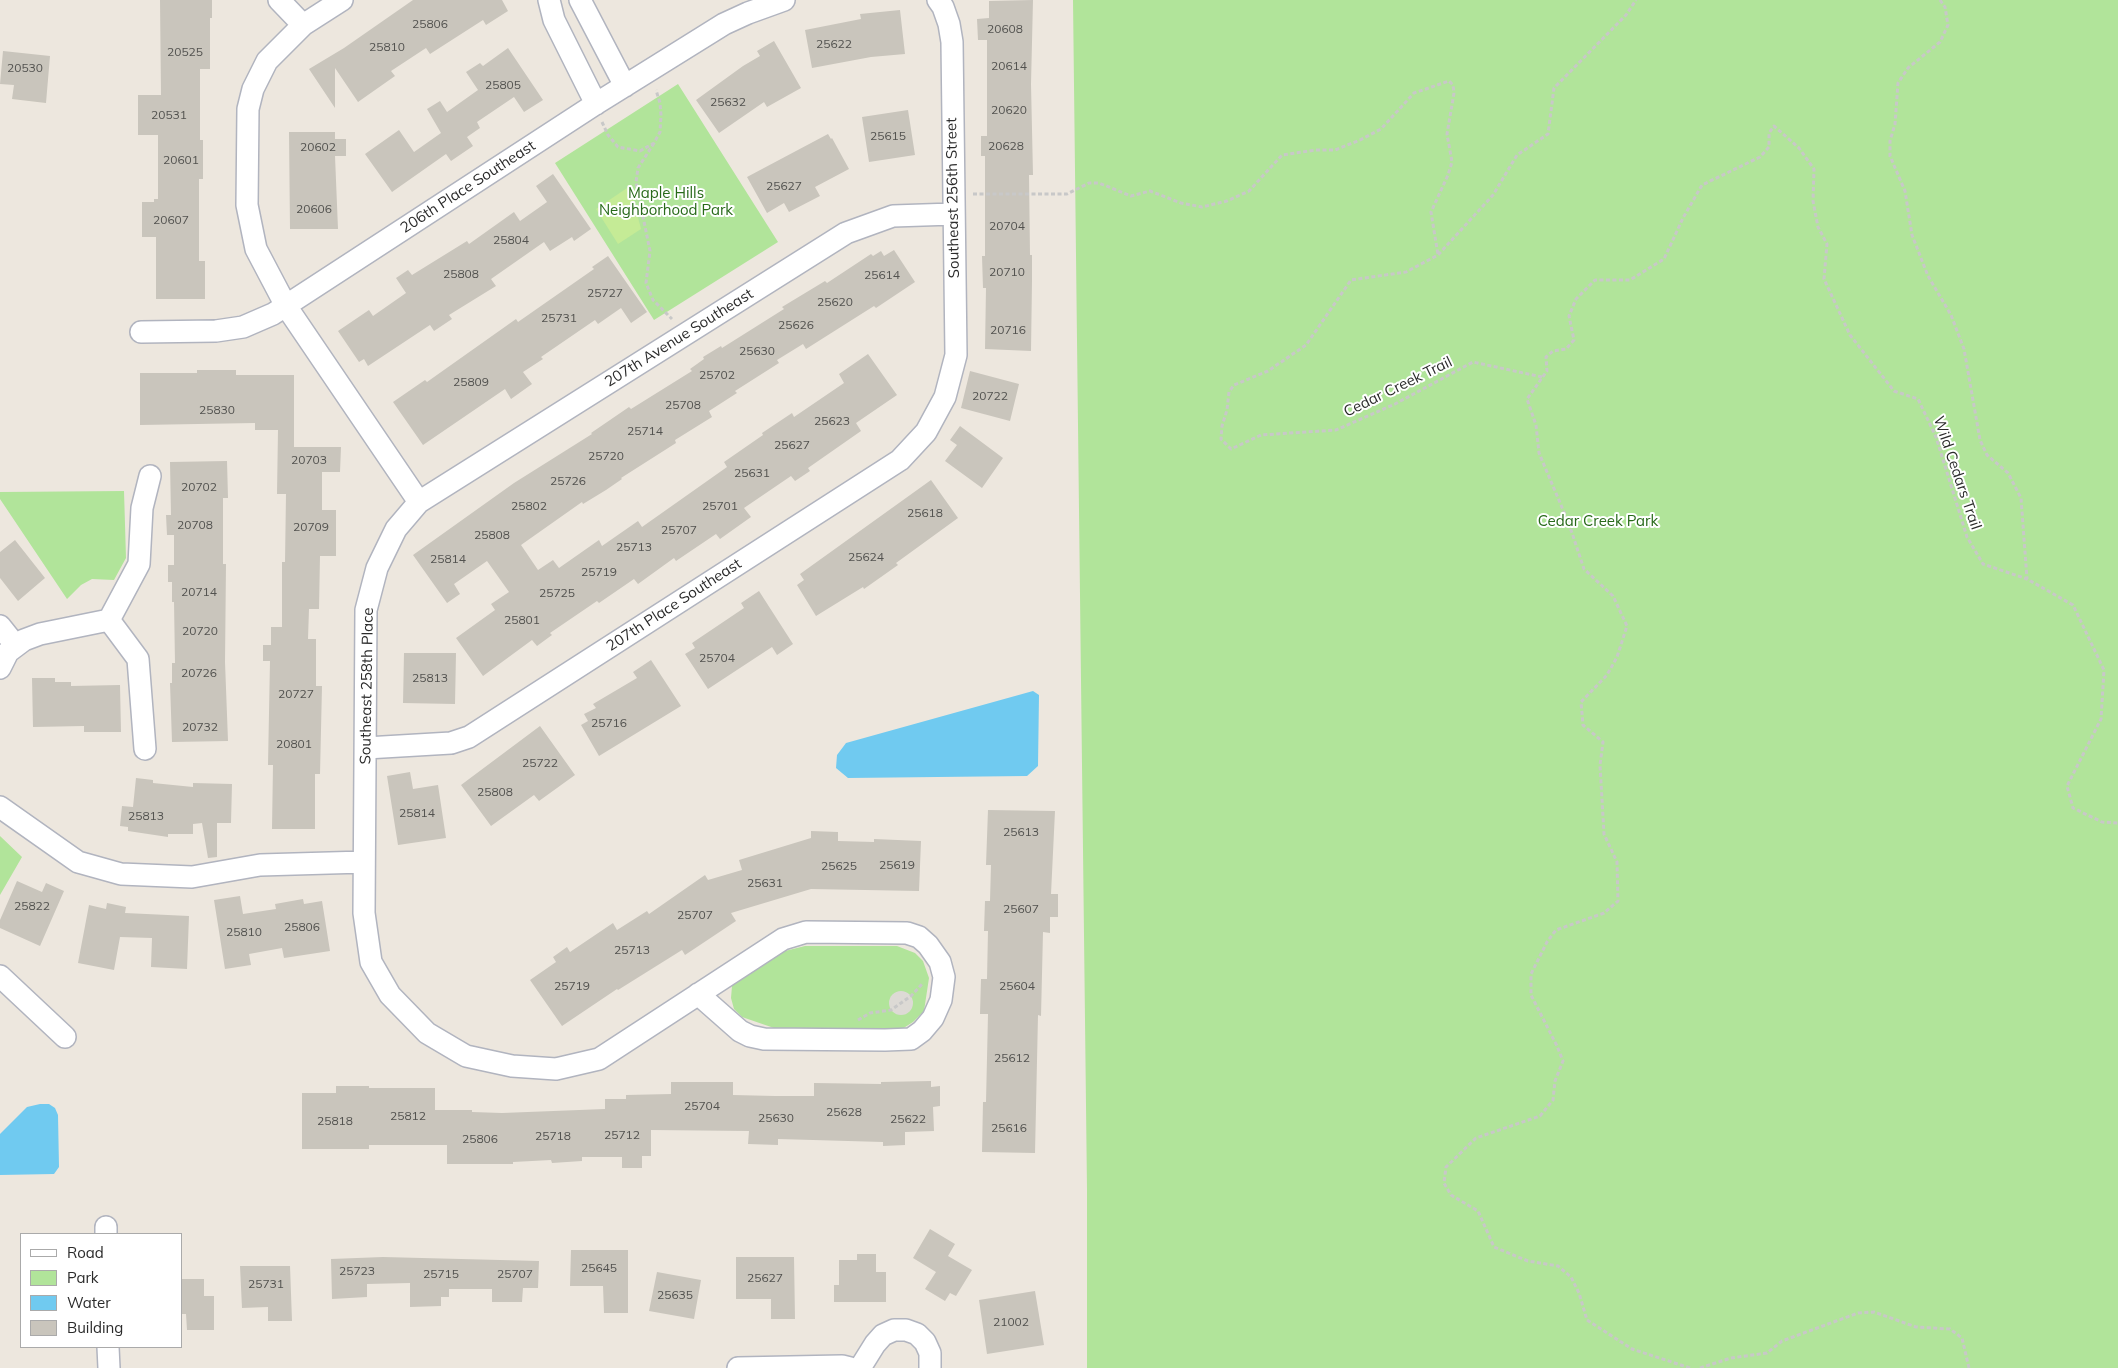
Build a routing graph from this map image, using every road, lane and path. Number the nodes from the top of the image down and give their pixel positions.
1 (279, 0) edge
2 (342, 0) edge
3 (549, 0) edge
4 (580, 0) edge
5 (784, 0) edge
6 (938, 0) edge
7 (1636, 0) edge
8 (1940, 0) edge
9 (746, 6) edge
10 (302, 25) junction
11 (650, 70) junction
12 (625, 86) junction
13 (595, 104) junction
14 (654, 143) junction
15 (953, 204) junction
16 (1438, 255) junction
17 (286, 306) junction
18 (141, 332) dead end
19 (686, 333) junction
20 (1542, 377) junction
21 (945, 397) joint
22 (150, 476) dead end
23 (418, 502) junction
24 (2028, 578) junction
25 (109, 620) junction
26 (0, 626) edge
27 (16, 646) junction
28 (0, 668) edge
29 (366, 748) junction
30 (145, 749) dead end
31 (0, 807) edge
32 (2118, 823) edge
33 (364, 862) junction
34 (0, 976) edge
35 (944, 977) junction
36 (698, 994) junction
37 (65, 1037) dead end
38 (843, 1040) junction
39 (108, 1348) edge
40 (109, 1368) edge
41 (738, 1368) edge
42 (850, 1368) edge
43 (860, 1368) edge
44 (930, 1368) edge
45 (1690, 1368) edge
46 (1700, 1368) edge
47 (1969, 1368) edge

1 - 10 street
2 - 10 street
3 - 13 street
4 - 12 street
5 - 9 street, 206th Place Southeast
6 - 15 street, Southeast 256th Street
7 - 16 path, Cedar Creek Trail
8 - 24 path
9 - 11 street, 206th Place Southeast
10 - 17 street
11 - 12 street, 206th Place Southeast
11 - 14 path
12 - 13 street, 206th Place Southeast
13 - 14 path
13 - 17 street, 206th Place Southeast
14 - 19 path
15 - 16 path
15 - 19 street, 207th Avenue Southeast
15 - 21 street, Southeast 256th Street
16 - 20 path, Cedar Creek Trail
17 - 18 street, 206th Place Southeast
17 - 23 street
19 - 23 street, 207th Avenue Southeast
20 - 24 path, Wild Cedars Trail
20 - 45 path, Wild Cedars Trail
21 - 29 street, 207th Place Southeast
22 - 25 street
23 - 29 street, Southeast 258th Place
24 - 32 path, Wild Cedars Trail
25 - 27 street
25 - 30 street
26 - 27 street
27 - 28 street
29 - 33 street, Southeast 258th Place
31 - 33 street
33 - 36 street, Southeast 258th Place
34 - 37 street
35 - 36 street, Southeast 258th Place
35 - 38 path
35 - 38 street
36 - 38 street
39 - 40 street
41 - 42 street
43 - 44 street
46 - 47 path

